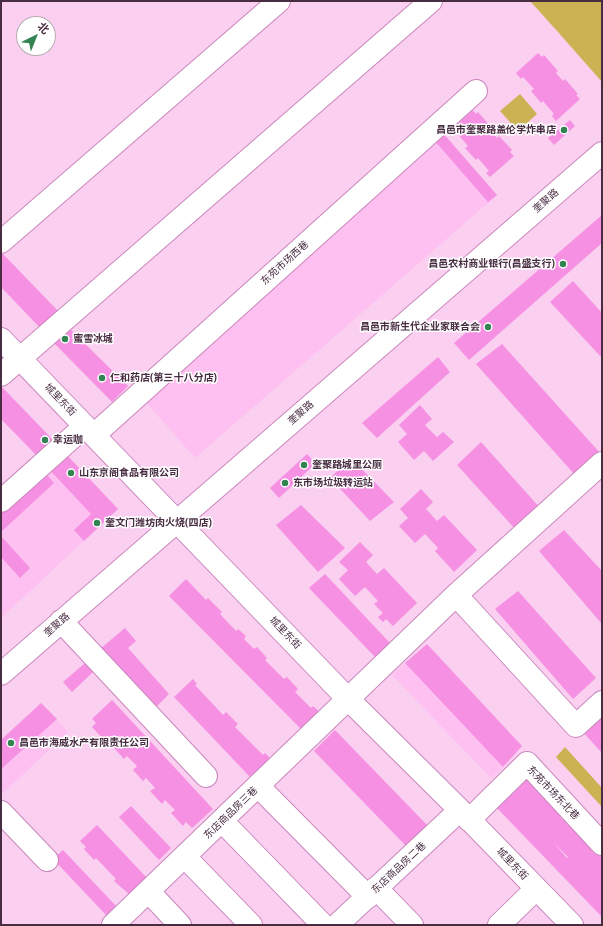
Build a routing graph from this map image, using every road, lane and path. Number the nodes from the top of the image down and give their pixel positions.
1 (278, 1) edge
2 (431, 1) edge
3 (476, 91) dead end
4 (602, 153) edge
5 (1, 242) edge
6 (1, 338) edge
7 (20, 358) junction
8 (1, 375) edge
9 (90, 430) junction
10 (602, 463) edge
11 (1, 501) edge
12 (177, 520) junction
13 (456, 595) junction
14 (61, 622) junction
15 (1, 674) edge
16 (348, 700) junction
17 (602, 702) edge
18 (206, 776) dead end
19 (258, 786) junction
20 (1, 812) edge
21 (465, 815) junction
22 (222, 821) junction
23 (602, 844) edge
24 (186, 856) junction
25 (47, 860) dead end
26 (536, 889) junction
27 (149, 892) junction
28 (372, 893) junction
29 (113, 925) edge
30 (180, 925) edge
31 (251, 925) edge
32 (323, 925) edge
33 (337, 925) edge
34 (412, 925) edge
35 (499, 925) edge
36 (572, 925) edge

1 - 5 street
2 - 7 street
3 - 9 street, 东苑市场西巷
4 - 12 street, 奎聚路
6 - 7 street, 城里东街
7 - 8 street
7 - 9 street, 城里东街
9 - 11 street, 东苑市场西巷
9 - 12 street, 城里东街
10 - 13 street, 东店商品房三巷
12 - 14 street, 奎聚路
12 - 16 street, 城里东街
13 - 16 street, 东店商品房三巷
13 - 17 street
14 - 15 street, 奎聚路
14 - 18 street
16 - 19 street, 东店商品房三巷
16 - 21 street, 城里东街
19 - 22 street, 东店商品房三巷
19 - 28 street
20 - 25 street
21 - 23 street, 东苑市场东北巷
21 - 26 street, 城里东街
21 - 28 street, 东店商品房二巷
22 - 24 street, 东店商品房三巷
22 - 32 street
24 - 27 street, 东店商品房三巷
24 - 31 street
26 - 35 street
26 - 36 street, 城里东街
27 - 29 street, 东店商品房三巷
27 - 30 street
28 - 33 street, 东店商品房二巷
28 - 34 street

